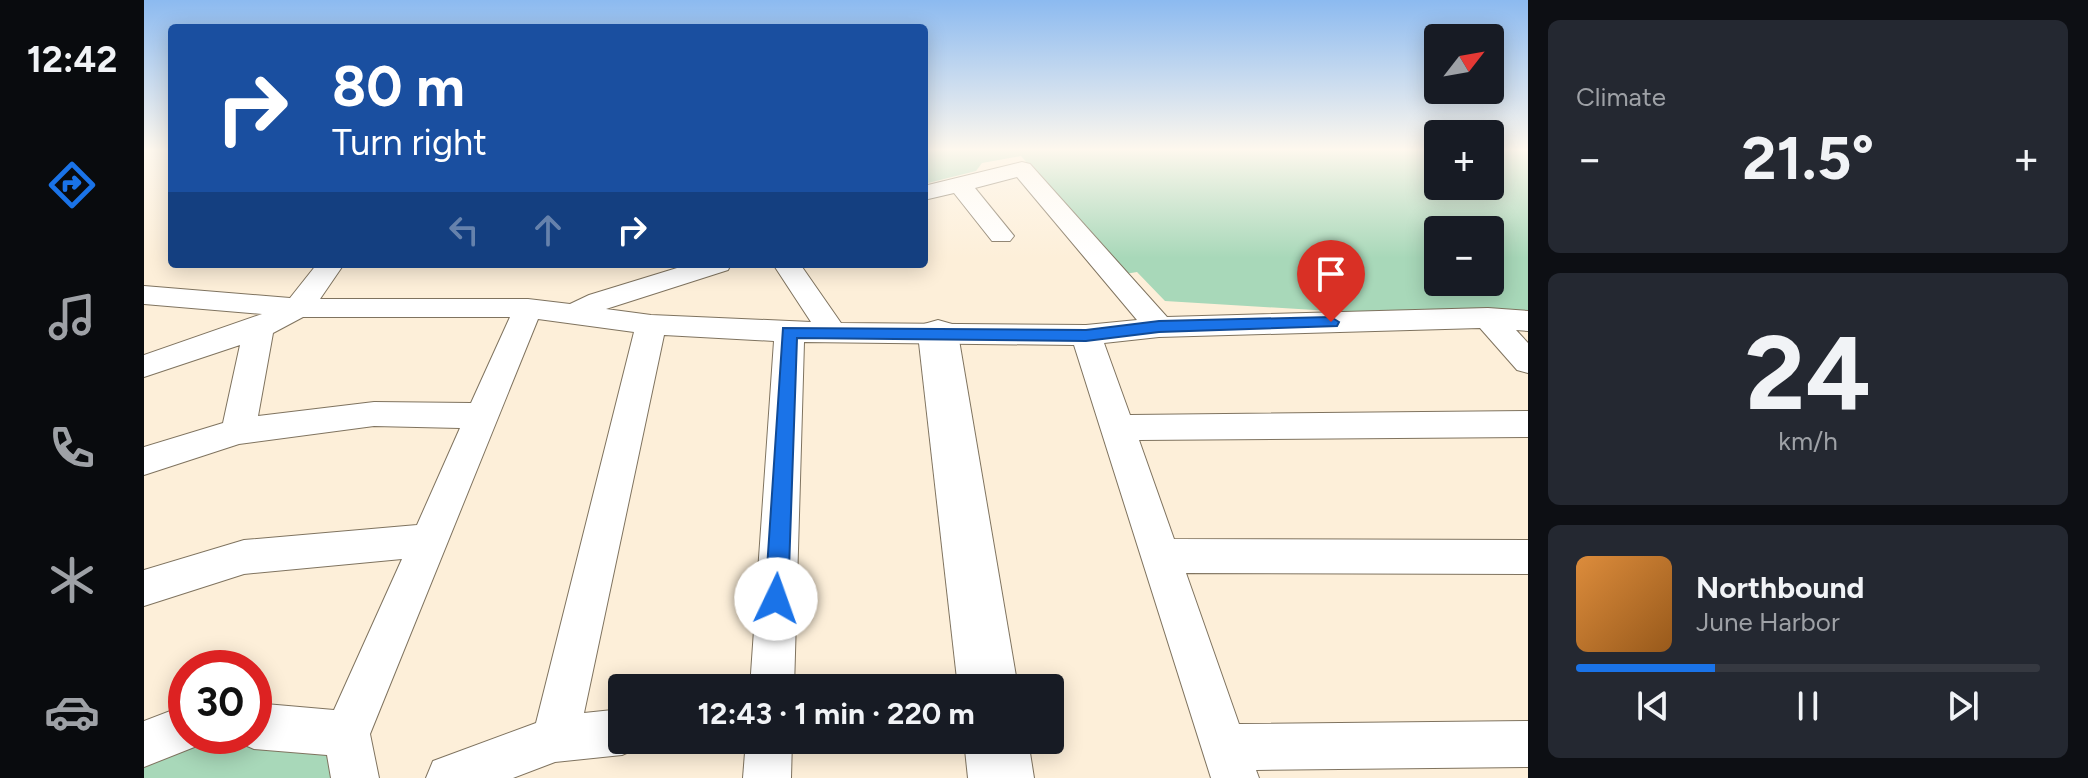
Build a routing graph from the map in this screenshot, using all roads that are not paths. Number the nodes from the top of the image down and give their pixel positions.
1 (955, 185) edge
2 (961, 185) edge
3 (1036, 185) edge
4 (928, 192) edge
5 (1001, 236) dead end
6 (328, 268) edge
7 (705, 268) edge
8 (789, 268) edge
9 (144, 295) edge
10 (298, 308) junction
11 (528, 308) junction
12 (577, 313) junction
13 (1488, 318) junction
14 (1528, 323) edge
15 (651, 325) junction
16 (1159, 327) junction
17 (259, 328) junction
18 (789, 332) junction
19 (832, 332) junction
20 (938, 334) junction
21 (1086, 335) junction
22 (1528, 362) edge
23 (144, 366) edge
24 (483, 416) junction
25 (1528, 424) edge
26 (1117, 428) junction
27 (238, 431) junction
28 (144, 461) edge
29 (429, 540) junction
30 (1161, 556) junction
31 (1528, 557) edge
32 (144, 588) edge
33 (773, 674) edge
34 (986, 674) edge
35 (272, 732) edge
36 (608, 733) edge
37 (168, 735) edge
38 (555, 739) junction
39 (144, 744) edge
40 (1528, 744) edge
41 (998, 754) edge
42 (351, 756) edge
43 (1230, 763) edge
44 (450, 778) edge
45 (1001, 778) edge

1 - 4 street
2 - 5 street
3 - 16 street
6 - 10 street
7 - 12 street
8 - 19 street
9 - 10 street
10 - 11 street
10 - 17 street
11 - 12 street
11 - 24 street
12 - 15 street
13 - 14 street
13 - 16 street
13 - 22 street
15 - 18 street
15 - 38 street
16 - 21 street
17 - 23 street
17 - 27 street
18 - 19 street
18 - 33 street
19 - 20 street
20 - 21 street
20 - 34 street
21 - 26 street
24 - 27 street
24 - 29 street
25 - 26 street
26 - 30 street
27 - 28 street
29 - 32 street
29 - 42 street
30 - 31 street
30 - 43 street
35 - 42 street
36 - 38 street
37 - 39 street
38 - 44 street
40 - 43 street
41 - 45 street

